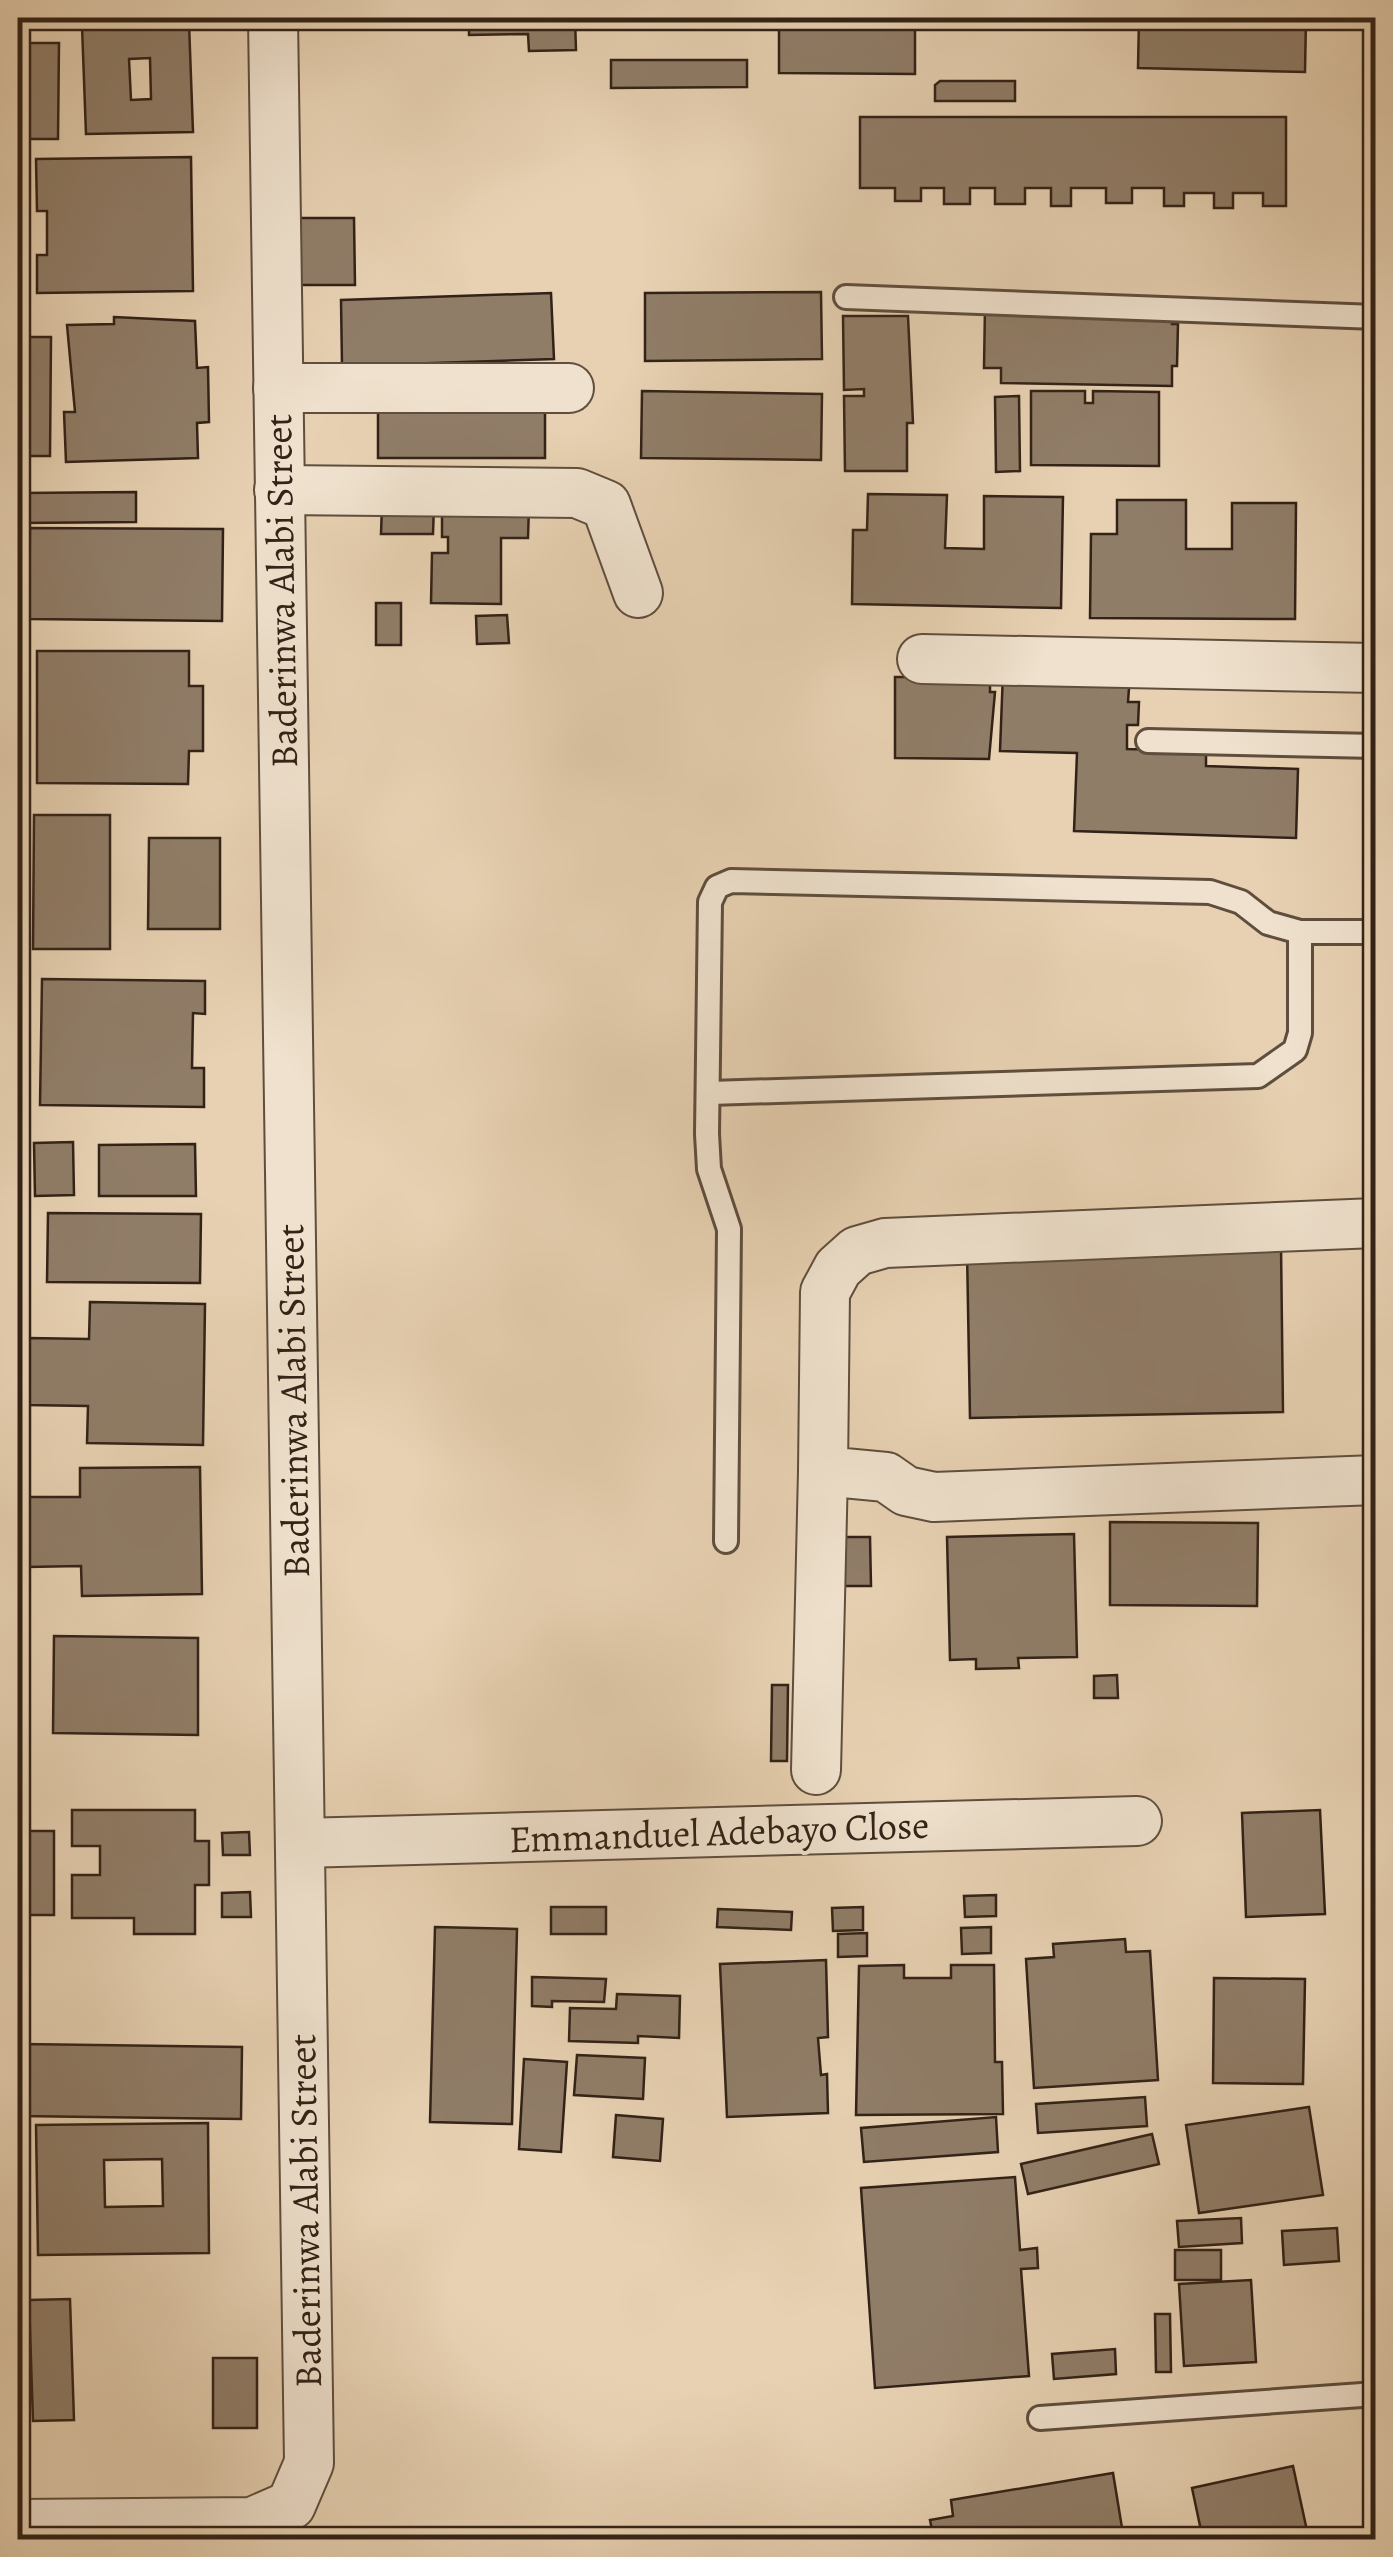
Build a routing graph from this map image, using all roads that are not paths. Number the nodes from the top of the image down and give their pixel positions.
1 (273, 18) edge
2 (846, 297) dead end
3 (1376, 316) edge
4 (278, 388) junction
5 (568, 388) dead end
6 (280, 490) junction
7 (638, 593) dead end
8 (922, 659) dead end
9 (1376, 668) edge
10 (1148, 741) dead end
11 (1376, 746) edge
12 (1300, 932) junction
13 (1376, 932) edge
14 (710, 1093) junction
15 (1376, 1223) edge
16 (823, 1471) junction
17 (1376, 1480) edge
18 (726, 1541) dead end
19 (816, 1770) dead end
20 (1138, 1820) dead end
21 (300, 1843) junction
22 (1376, 2394) edge
23 (1040, 2418) dead end
24 (18, 2524) edge

1 - 4 street, Baderinwa Alabi Street
2 - 3 lane
4 - 5 street
4 - 6 street, Baderinwa Alabi Street
6 - 7 street
6 - 21 street, Baderinwa Alabi Street
8 - 9 street
10 - 11 lane
12 - 13 lane
12 - 14 lane
12 - 14 lane
14 - 18 lane
15 - 16 street
16 - 17 street
16 - 19 street
20 - 21 street, Emmanduel Adebayo Close
21 - 24 street, Baderinwa Alabi Street
22 - 23 lane

